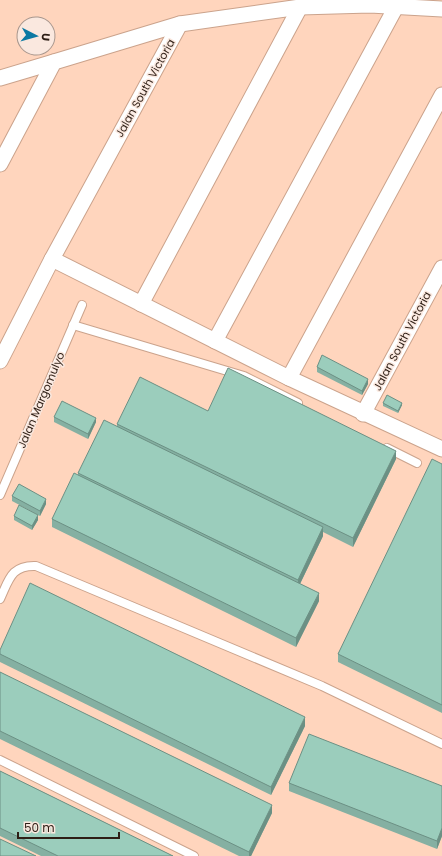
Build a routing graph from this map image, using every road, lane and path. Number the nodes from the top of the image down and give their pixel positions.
1 (397, 5) junction
2 (300, 7) junction
3 (442, 9) edge
4 (180, 24) junction
5 (54, 62) junction
6 (0, 78) edge
7 (442, 95) edge
8 (0, 164) edge
9 (52, 259) junction
10 (442, 268) edge
11 (82, 304) dead end
12 (141, 304) junction
13 (73, 325) junction
14 (214, 340) junction
15 (0, 360) edge
16 (289, 378) junction
17 (306, 407) edge
18 (363, 414) junction
19 (382, 445) edge
20 (441, 446) edge
21 (417, 463) dead end
22 (0, 495) edge
23 (0, 599) edge
24 (442, 744) edge
25 (0, 760) edge
26 (194, 856) edge

1 - 2 street
1 - 3 street
1 - 14 street
2 - 4 street
2 - 12 street
4 - 5 street
4 - 9 street, Jalan South Victoria
5 - 6 street
5 - 8 street
7 - 16 street
9 - 12 street
9 - 15 street, Jalan South Victoria
10 - 18 street, Jalan South Victoria
11 - 13 lane, Jalan Margomulyo
12 - 14 street
13 - 17 lane
13 - 22 lane, Jalan Margomulyo
14 - 16 street
16 - 18 street
18 - 20 street
19 - 21 lane
23 - 24 lane
25 - 26 lane

